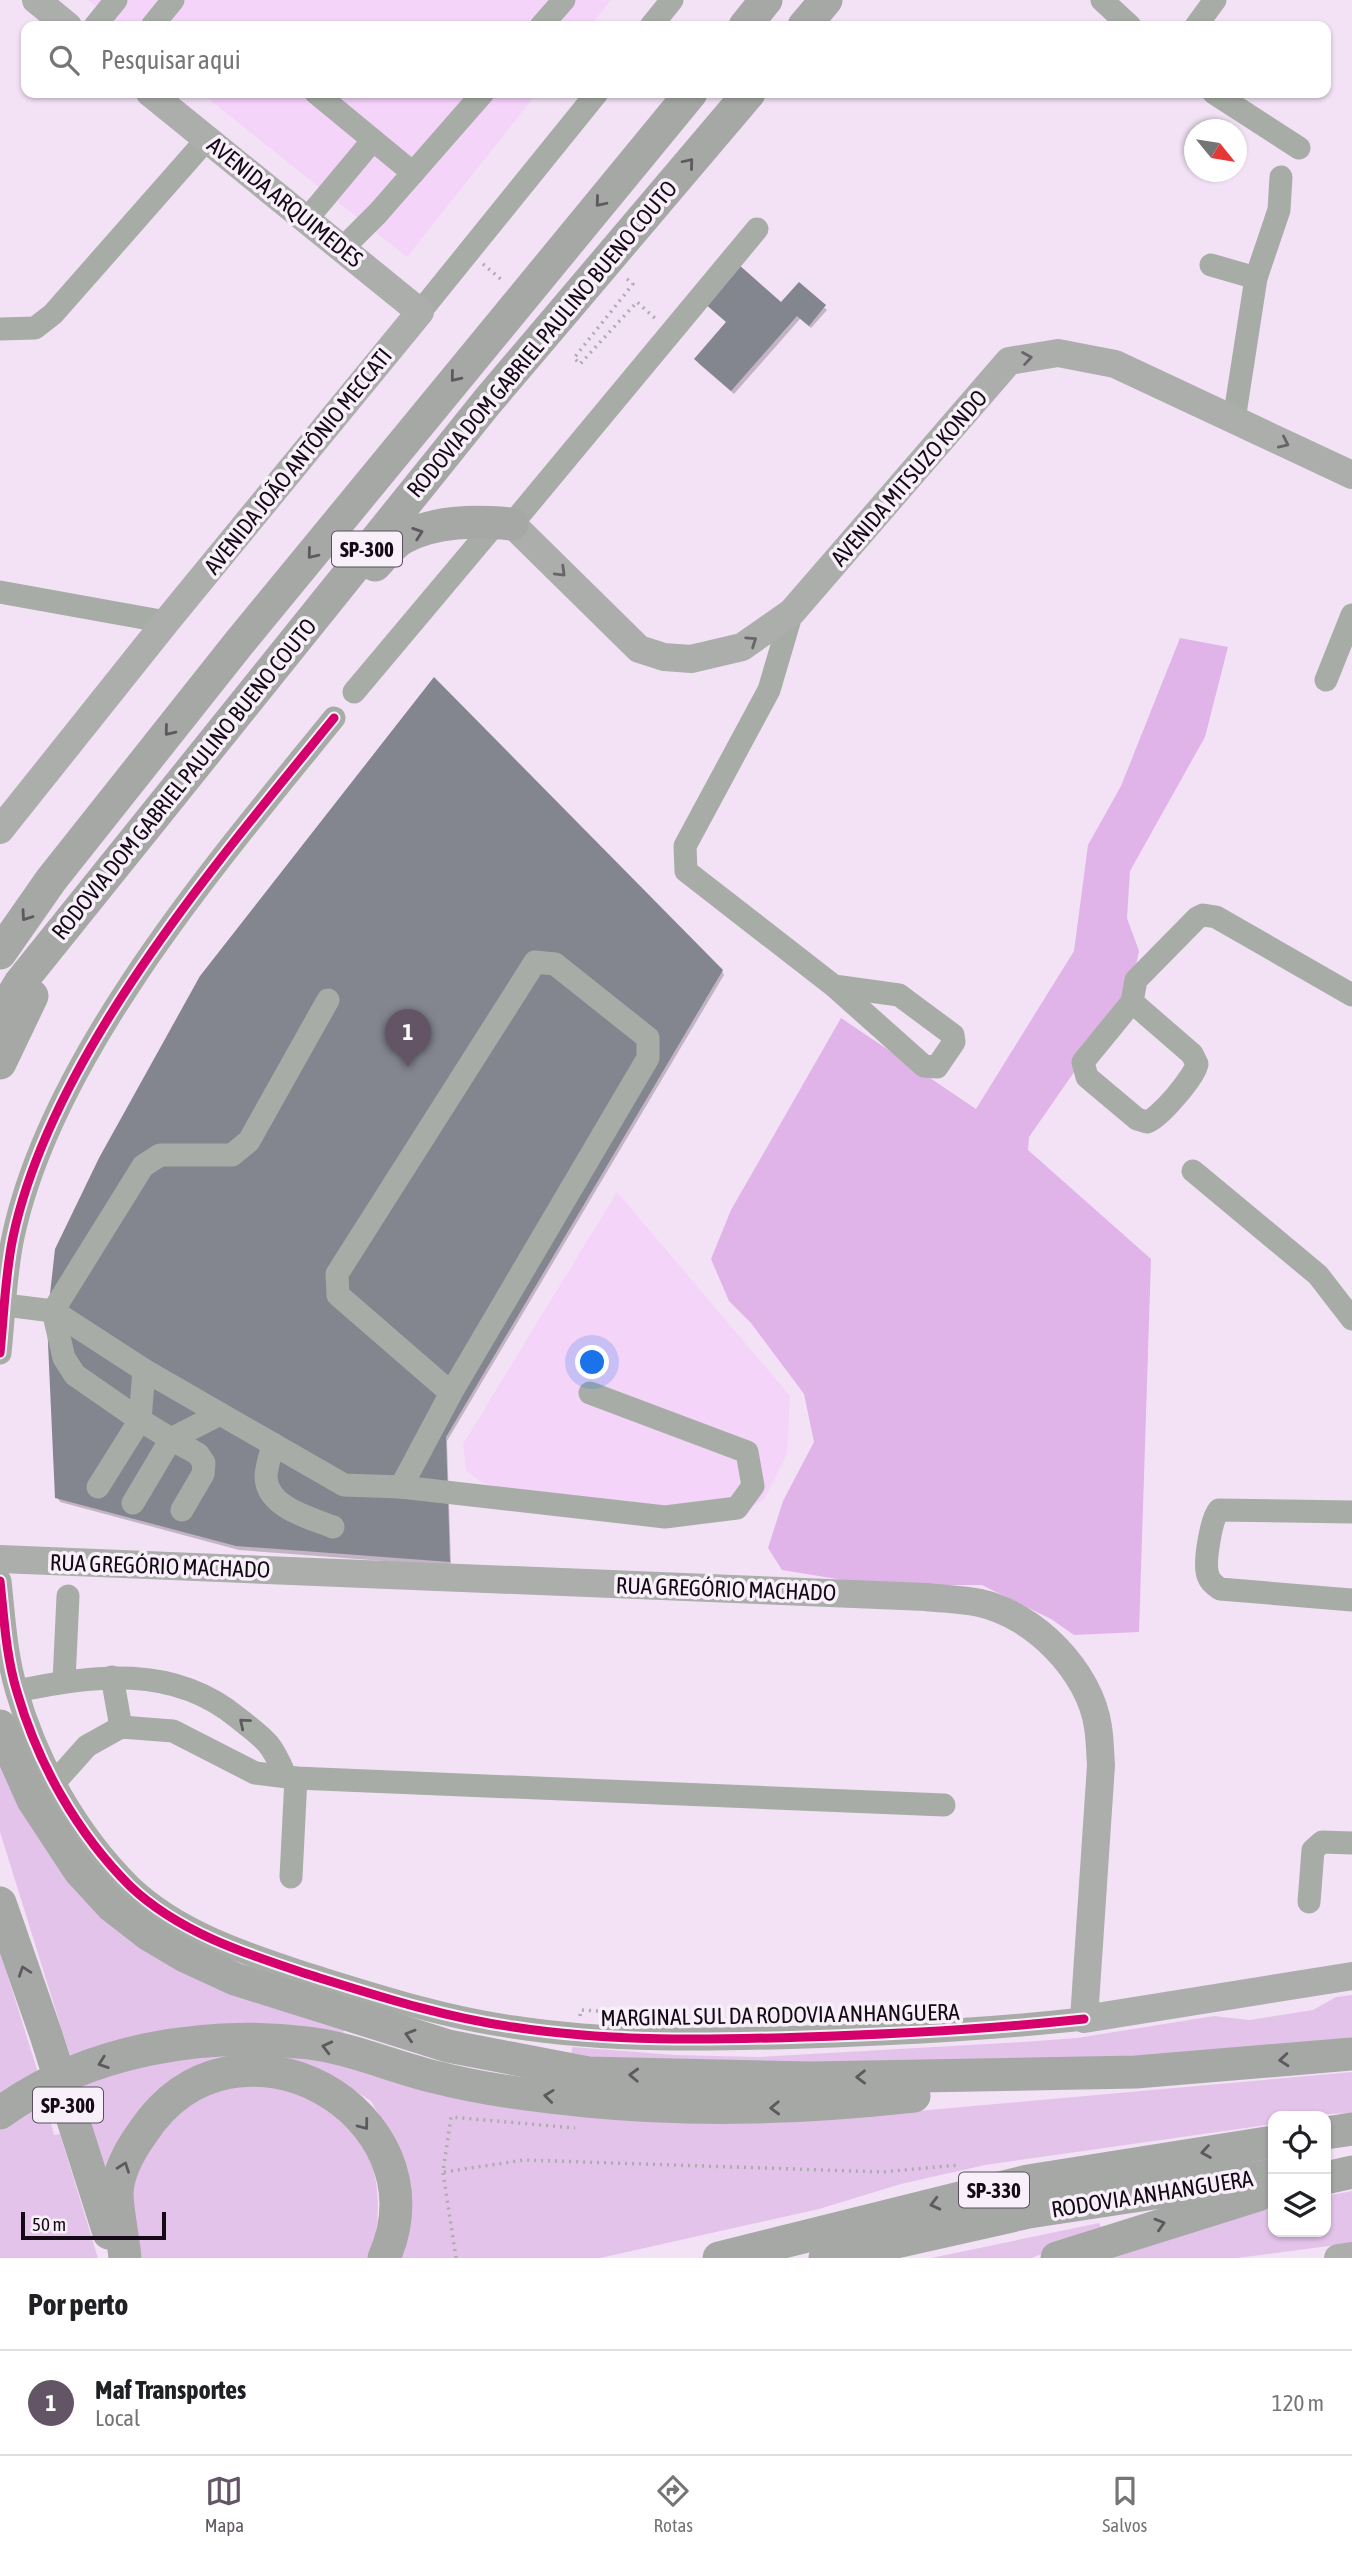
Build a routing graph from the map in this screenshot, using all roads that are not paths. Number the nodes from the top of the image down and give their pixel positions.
1 (36, 0) edge
2 (173, 0) edge
3 (564, 0) edge
4 (672, 0) edge
5 (766, 0) edge
6 (826, 0) edge
7 (1102, 0) edge
8 (1215, 0) edge
9 (111, 2) edge
10 (62, 21) edge
11 (98, 21) edge
12 (156, 21) edge
13 (545, 21) edge
14 (655, 21) edge
15 (749, 21) edge
16 (808, 21) edge
17 (1125, 21) edge
18 (1200, 21) edge
19 (156, 98) edge
20 (322, 98) edge
21 (479, 98) edge
22 (593, 98) edge
23 (687, 98) edge
24 (744, 98) edge
25 (1222, 98) edge
26 (207, 139) junction
27 (373, 140) junction
28 (1299, 148) dead end
29 (414, 173) junction
30 (1281, 177) dead end
31 (307, 219) junction
32 (757, 229) dead end
33 (343, 248) junction
34 (1211, 265) dead end
35 (1256, 278) junction
36 (420, 312) junction
37 (0, 329) edge
38 (1234, 420) junction
39 (1352, 475) edge
40 (504, 524) junction
41 (0, 592) edge
42 (792, 612) junction
43 (1352, 615) edge
44 (166, 622) junction
45 (262, 678) junction
46 (1326, 680) dead end
47 (354, 691) dead end
48 (334, 718) dead end
49 (0, 830) edge
50 (79, 912) junction
51 (0, 953) edge
52 (834, 986) junction
53 (1352, 995) edge
54 (327, 1000) dead end
55 (1132, 1002) junction
56 (0, 1016) edge
57 (0, 1063) edge
58 (1193, 1171) dead end
59 (5, 1305) junction
60 (53, 1311) junction
61 (1352, 1319) edge
62 (0, 1353) edge
63 (144, 1370) junction
64 (451, 1393) junction
65 (590, 1393) dead end
66 (220, 1414) junction
67 (140, 1420) junction
68 (171, 1438) junction
69 (273, 1444) junction
70 (97, 1487) dead end
71 (401, 1487) junction
72 (133, 1503) dead end
73 (182, 1510) dead end
74 (1352, 1512) edge
75 (333, 1527) dead end
76 (0, 1559) edge
77 (0, 1580) edge
78 (68, 1595) dead end
79 (1352, 1600) edge
80 (112, 1676) junction
81 (64, 1681) junction
82 (16, 1691) junction
83 (0, 1726) edge
84 (121, 1727) junction
85 (290, 1777) junction
86 (54, 1783) junction
87 (944, 1805) dead end
88 (1352, 1843) edge
89 (291, 1877) dead end
90 (1309, 1902) dead end
91 (0, 1903) edge
92 (1352, 1976) edge
93 (1084, 2020) junction
94 (1352, 2054) edge
95 (1136, 2071) junction
96 (0, 2113) edge
97 (1352, 2129) edge
98 (1331, 2132) edge
99 (1268, 2142) edge
100 (1352, 2163) edge
101 (1331, 2166) edge
102 (1352, 2172) edge
103 (1268, 2176) edge
104 (1331, 2177) edge
105 (1268, 2193) edge
106 (1352, 2256) edge
107 (117, 2258) edge
108 (125, 2258) edge
109 (384, 2258) edge
110 (719, 2258) edge
111 (825, 2258) edge
112 (1056, 2258) edge
113 (1338, 2258) edge

1 - 10 main road
2 - 12 street
3 - 13 street
4 - 14 street
5 - 15 highway
6 - 16 highway
7 - 17 street
8 - 18 street
9 - 11 street
19 - 26 main road, AVENIDA ARQUIMEDES
20 - 27 street
21 - 29 street
22 - 36 street, AVENIDA JOÃO ANTÔNIO MECCATI
23 -> 51 highway, RODOVIA DOM GABRIEL PAULINO BUENO COUTO / SP-300
45 -> 24 highway, RODOVIA DOM GABRIEL PAULINO BUENO COUTO / SP-300
25 - 28 street
26 - 31 main road, AVENIDA ARQUIMEDES
26 - 37 street
27 - 29 street
27 - 31 street
29 - 33 street
30 - 35 street
31 - 33 main road, AVENIDA ARQUIMEDES
32 - 40 street
33 - 36 main road, AVENIDA ARQUIMEDES
34 - 35 street
35 - 38 street
36 - 44 main road, AVENIDA JOÃO ANTÔNIO MECCATI
38 -> 39 main road, AVENIDA MITSUZO KONDO
42 -> 38 main road, AVENIDA MITSUZO KONDO
40 -> 42 main road, AVENIDA MITSUZO KONDO
45 -> 40 highway
40 - 47 street
41 - 44 street
42 - 52 street
43 - 46 street
44 - 49 main road, AVENIDA JOÃO ANTÔNIO MECCATI
45 - 50 highway, RODOVIA DOM GABRIEL PAULINO BUENO COUTO / SP-300
48 - 59 street
50 - 56 highway, RODOVIA DOM GABRIEL PAULINO BUENO COUTO / SP-300
50 - 57 highway
52 - 52 street
53 - 55 street
54 - 60 street
55 - 55 street
58 - 61 street
59 - 60 street
59 - 62 street
60 - 63 street
60 - 67 street
63 - 66 street
63 - 67 street
64 - 64 street
64 - 71 street
65 - 71 street
66 - 68 street
66 - 69 street
67 - 68 street
67 - 70 street
68 - 72 street
68 - 73 street
69 - 71 street
69 - 75 street
74 - 79 street
76 - 93 main road, RUA GREGÓRIO MACHADO
77 - 82 street, MARGINAL SUL DA RODOVIA ANHANGUERA
78 - 81 street
80 - 81 street
80 - 84 street
85 -> 80 street
81 - 82 street
82 - 86 street, MARGINAL SUL DA RODOVIA ANHANGUERA
95 -> 83 highway
84 - 85 street
84 - 86 street
85 - 87 street
85 - 89 street
86 - 93 street, MARGINAL SUL DA RODOVIA ANHANGUERA
88 - 90 street
107 -> 91 highway, SP-300
92 - 93 main road, MARGINAL SUL DA RODOVIA ANHANGUERA
94 -> 95 highway
95 -> 96 highway
97 - 98 highway
99 -> 110 highway, RODOVIA ANHANGUERA / SP-330
100 - 101 highway
102 - 104 highway
103 - 111 highway, RODOVIA ANHANGUERA / SP-330
112 -> 105 highway
106 - 113 main road
108 -> 109 highway

